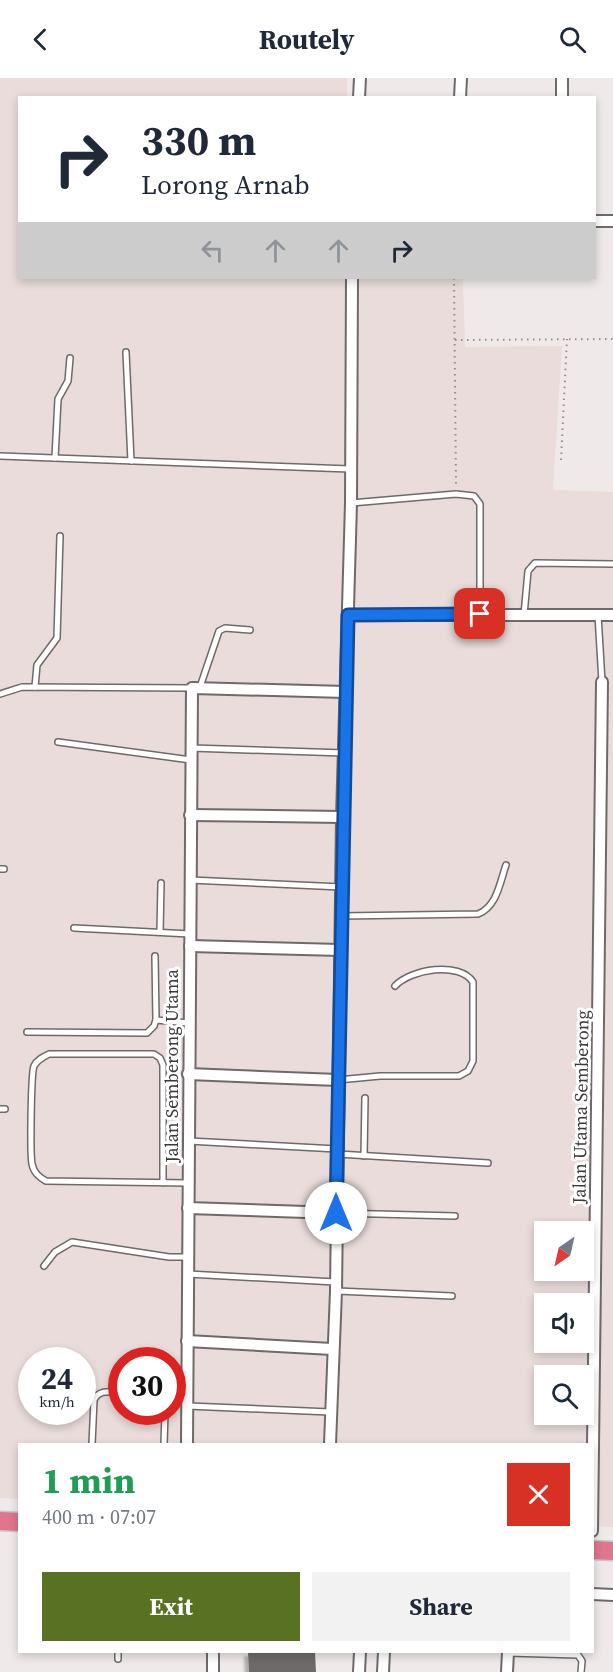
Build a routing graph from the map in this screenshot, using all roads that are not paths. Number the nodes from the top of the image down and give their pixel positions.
1 (360, 78) edge
2 (461, 78) edge
3 (562, 78) edge
4 (359, 96) edge
5 (460, 96) edge
6 (561, 96) edge
7 (596, 220) edge
8 (613, 221) edge
9 (352, 279) edge
10 (126, 352) dead end
11 (70, 358) dead end
12 (0, 456) edge
13 (55, 458) junction
14 (131, 461) junction
15 (350, 468) junction
16 (351, 503) junction
17 (60, 536) dead end
18 (613, 564) edge
19 (480, 614) junction
20 (348, 615) junction
21 (524, 615) junction
22 (598, 615) junction
23 (613, 615) edge
24 (250, 630) dead end
25 (602, 682) joint
26 (35, 687) junction
27 (196, 688) junction
28 (346, 692) junction
29 (0, 694) edge
30 (58, 742) dead end
31 (191, 748) junction
32 (345, 753) junction
33 (191, 760) junction
34 (190, 815) junction
35 (342, 817) junction
36 (506, 864) dead end
37 (190, 880) junction
38 (161, 883) dead end
39 (341, 887) junction
40 (341, 916) junction
41 (74, 928) dead end
42 (160, 932) junction
43 (190, 934) junction
44 (190, 946) junction
45 (340, 950) junction
46 (155, 956) dead end
47 (395, 986) dead end
48 (156, 1020) junction
49 (189, 1023) junction
50 (27, 1032) dead end
51 (188, 1074) junction
52 (338, 1080) junction
53 (365, 1098) dead end
54 (188, 1141) junction
55 (337, 1152) junction
56 (364, 1156) junction
57 (488, 1163) dead end
58 (163, 1183) junction
59 (188, 1184) junction
60 (188, 1208) junction
61 (336, 1213) junction
62 (455, 1216) dead end
63 (188, 1257) junction
64 (44, 1266) dead end
65 (188, 1274) junction
66 (335, 1286) junction
67 (452, 1296) dead end
68 (187, 1341) junction
69 (332, 1348) junction
70 (108, 1392) edge
71 (187, 1406) junction
72 (330, 1412) junction
73 (165, 1425) edge
74 (92, 1443) edge
75 (164, 1443) edge
76 (187, 1443) edge
77 (330, 1443) edge
78 (593, 1443) edge
79 (0, 1521) edge
80 (18, 1522) edge
81 (594, 1550) edge
82 (613, 1551) edge
83 (594, 1594) edge
84 (613, 1595) edge
85 (118, 1653) edge
86 (213, 1653) edge
87 (360, 1653) edge
88 (384, 1653) edge
89 (508, 1653) edge
90 (531, 1653) edge
91 (118, 1659) dead end
92 (213, 1672) edge
93 (359, 1672) edge
94 (383, 1672) edge
95 (507, 1672) edge
96 (581, 1672) edge

1 - 4 street
2 - 5 street
3 - 6 street
7 - 8 street
9 - 15 street
10 - 14 lane
11 - 13 lane
12 - 13 lane
13 - 14 lane
14 - 15 lane
15 - 16 street
16 - 19 lane
16 - 20 street
17 - 26 lane
18 - 21 lane
19 - 20 street
19 - 21 street
20 - 28 street
21 - 22 street
22 - 23 street
22 - 25 lane
24 - 27 lane
25 - 78 street, Jalan Utama Semberong
26 - 27 lane
26 - 29 lane
27 - 28 street
27 - 31 street, Jalan Semberong Utama
28 - 32 street
30 - 33 lane
31 - 32 lane
31 - 33 street, Jalan Semberong Utama
32 - 35 street
33 - 34 street, Jalan Semberong Utama
34 - 35 street
34 - 37 street, Jalan Semberong Utama
35 - 39 street
36 - 40 lane
37 - 39 lane
37 - 43 street, Jalan Semberong Utama
38 - 42 lane
39 - 40 street
40 - 45 street
41 - 42 lane
42 - 43 lane
43 - 44 street, Jalan Semberong Utama
44 - 45 street
44 - 49 street, Jalan Semberong Utama
45 - 52 street
46 - 48 lane
47 - 52 lane
48 - 49 lane
48 - 50 lane
49 - 51 street, Jalan Semberong Utama
51 - 52 street
51 - 54 street, Jalan Semberong Utama
52 - 55 street
53 - 56 lane
54 - 55 lane
54 - 59 street, Jalan Semberong Utama
55 - 56 lane
55 - 61 street
56 - 57 lane
58 - 58 lane
58 - 59 lane
59 - 60 street, Jalan Semberong Utama
60 - 61 street
60 - 63 street, Jalan Semberong Utama
61 - 62 lane
61 - 66 street
63 - 64 lane
63 - 65 street, Jalan Semberong Utama
65 - 66 lane
65 - 68 street, Jalan Semberong Utama
66 - 67 lane
66 - 69 street
68 - 69 street
68 - 71 street, Jalan Semberong Utama
69 - 72 street
70 - 74 lane
71 - 72 lane
71 - 76 street, Jalan Semberong Utama
72 - 77 street
73 - 75 lane
79 - 80 highway
81 - 82 highway
83 - 84 street
85 - 91 lane
86 - 92 street
87 - 93 street
88 - 94 street
89 - 95 street
90 - 96 lane

